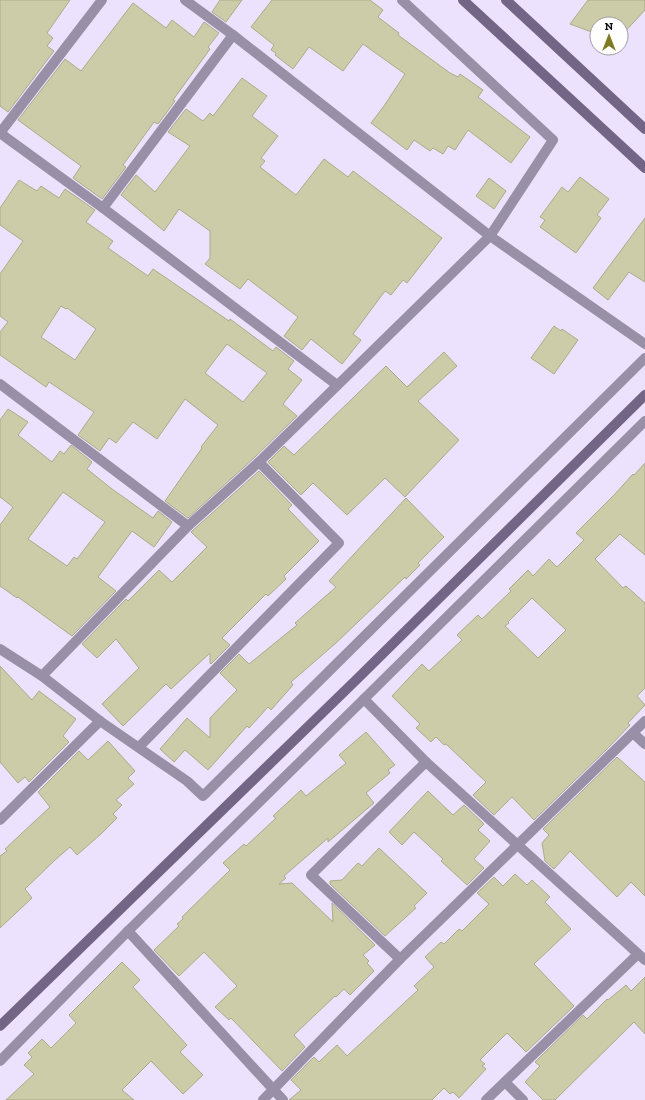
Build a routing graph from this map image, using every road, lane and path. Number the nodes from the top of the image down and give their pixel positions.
1 (102, 0) edge
2 (185, 0) edge
3 (402, 0) edge
4 (463, 0) edge
5 (506, 0) edge
6 (233, 36) junction
7 (645, 129) edge
8 (0, 133) edge
9 (645, 168) edge
10 (103, 208) junction
11 (490, 236) junction
12 (645, 344) edge
13 (645, 358) edge
14 (0, 384) edge
15 (337, 385) junction
16 (645, 395) edge
17 (645, 421) edge
18 (259, 462) junction
19 (188, 526) junction
20 (0, 649) edge
21 (42, 676) junction
22 (364, 699) junction
23 (100, 721) junction
24 (645, 721) edge
25 (633, 733) junction
26 (645, 744) edge
27 (139, 747) junction
28 (426, 762) junction
29 (0, 820) edge
30 (517, 845) junction
31 (128, 931) junction
32 (642, 957) edge
33 (400, 959) junction
34 (0, 1026) edge
35 (0, 1061) edge
36 (505, 1082) junction
37 (273, 1090) junction
38 (263, 1100) edge
39 (283, 1100) edge
40 (486, 1100) edge
41 (523, 1100) edge

1 - 8 street
2 - 6 street
3 - 11 street
4 - 9 street
5 - 7 street
6 - 10 street
6 - 11 street
8 - 10 street
10 - 15 street
11 - 12 street
11 - 15 street
13 - 27 street
14 - 19 street
15 - 18 street
16 - 34 street
17 - 22 street
18 - 19 street
18 - 27 street
19 - 21 street
20 - 21 street
21 - 23 street
22 - 28 street
22 - 31 street
23 - 27 street
23 - 29 street
24 - 25 street
25 - 26 street
25 - 30 street
28 - 30 street
28 - 33 street
30 - 32 street
30 - 33 street
31 - 35 street
31 - 37 street
32 - 36 street
33 - 37 street
36 - 40 street
36 - 41 street
37 - 38 street
37 - 39 street

